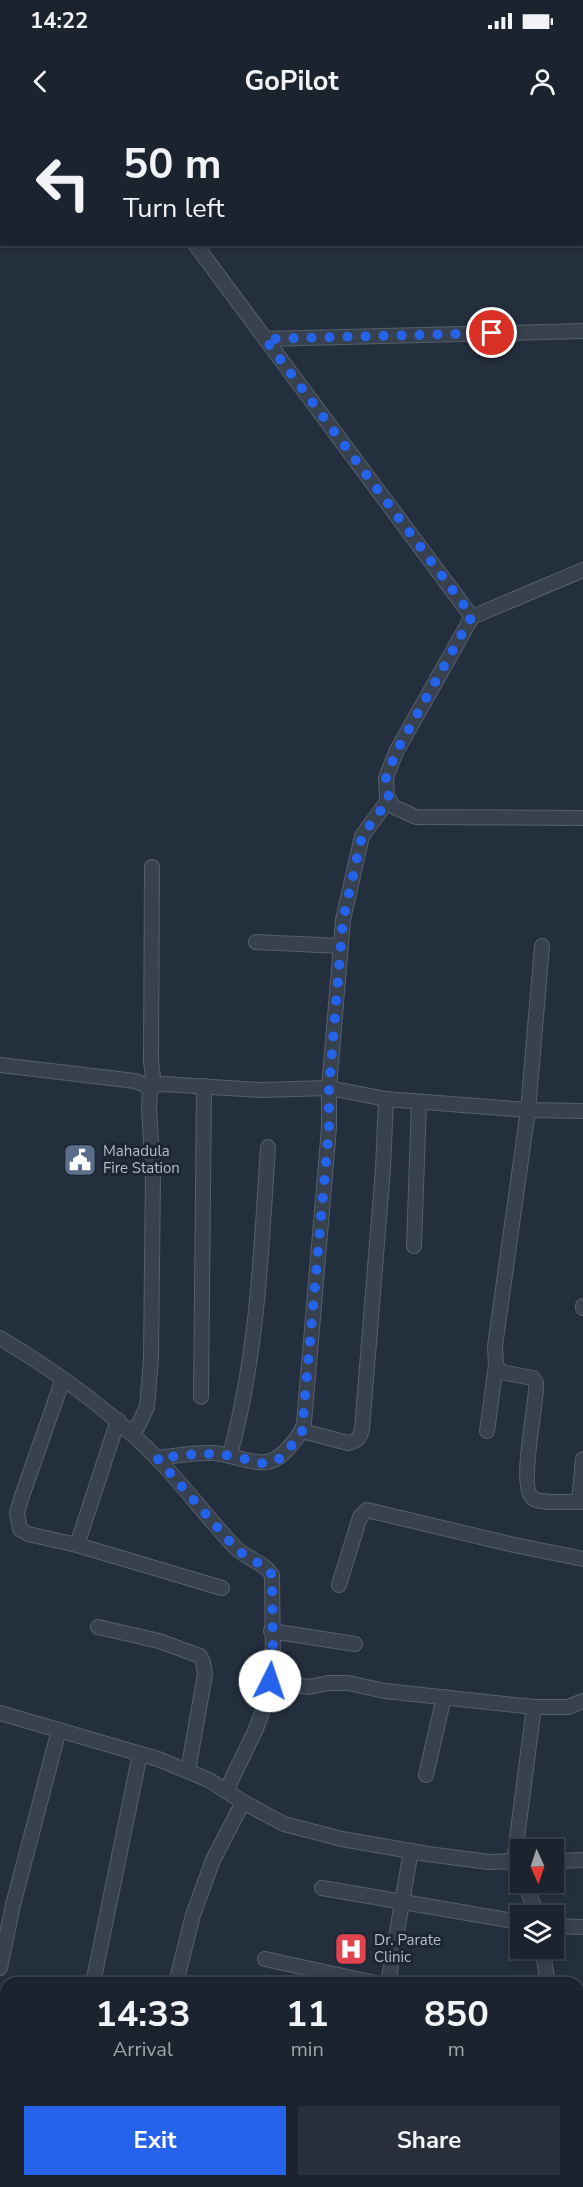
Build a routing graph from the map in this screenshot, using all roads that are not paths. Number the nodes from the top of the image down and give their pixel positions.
1 (196, 246) edge
2 (583, 332) edge
3 (265, 339) junction
4 (583, 570) edge
5 (472, 616) junction
6 (389, 799) junction
7 (583, 818) edge
8 (152, 867) dead end
9 (256, 942) dead end
10 (341, 946) junction
11 (542, 946) dead end
12 (0, 1065) edge
13 (204, 1086) junction
14 (329, 1088) junction
15 (152, 1089) junction
16 (386, 1099) junction
17 (419, 1102) junction
18 (528, 1110) junction
19 (583, 1111) edge
20 (268, 1146) dead end
21 (414, 1246) dead end
22 (0, 1338) edge
23 (496, 1365) junction
24 (63, 1379) junction
25 (201, 1397) dead end
26 (118, 1420) junction
27 (128, 1431) junction
28 (302, 1431) junction
29 (487, 1431) dead end
30 (230, 1455) junction
31 (157, 1458) junction
32 (583, 1459) edge
33 (581, 1502) edge
34 (77, 1545) junction
35 (583, 1559) edge
36 (339, 1585) dead end
37 (222, 1588) dead end
38 (98, 1627) dead end
39 (271, 1631) junction
40 (354, 1644) dead end
41 (270, 1681) junction
42 (444, 1697) junction
43 (583, 1701) edge
44 (534, 1707) junction
45 (0, 1713) edge
46 (59, 1730) junction
47 (140, 1754) junction
48 (188, 1771) junction
49 (426, 1775) dead end
50 (226, 1791) junction
51 (243, 1802) junction
52 (519, 1839) edge
53 (411, 1851) junction
54 (583, 1860) edge
55 (510, 1861) edge
56 (564, 1861) edge
57 (321, 1888) dead end
58 (403, 1901) junction
59 (510, 1920) edge
60 (564, 1926) edge
61 (583, 1927) edge
62 (265, 1959) dead end
63 (544, 1959) edge
64 (0, 1968) edge
65 (94, 1977) edge
66 (178, 1977) edge
67 (348, 1977) edge
68 (389, 1977) edge
69 (547, 1977) edge

1 - 3 street
2 - 3 street
3 - 5 street
4 - 5 street
5 - 6 street
6 - 7 street
6 - 10 street
8 - 15 street
9 - 10 street
10 - 14 street
11 - 18 street
12 - 15 street
13 - 14 street
13 - 15 street
13 - 25 street
14 - 16 street
14 - 28 street
15 - 27 street
16 - 17 street
16 - 28 street
17 - 18 street
17 - 21 street
18 - 19 street
18 - 23 street
20 - 30 street
22 - 24 street
23 - 29 street
23 - 33 street
24 - 26 street
24 - 34 street
26 - 27 street
26 - 34 street
27 - 31 street
28 - 30 street
30 - 31 street
31 - 39 street
32 - 33 street
34 - 37 street
35 - 36 street
38 - 48 street
39 - 40 street
39 - 41 street
41 - 42 street
41 - 50 street
42 - 44 street
42 - 49 street
43 - 44 street
44 - 52 street
45 - 46 street
46 - 47 street
46 - 64 street
47 - 48 street
47 - 65 street
48 - 50 street
50 - 51 street
51 - 53 street
51 - 66 street
53 - 55 street
53 - 58 street
54 - 56 street
57 - 58 street
58 - 59 street
58 - 68 street
60 - 61 street
62 - 67 street
63 - 69 street

